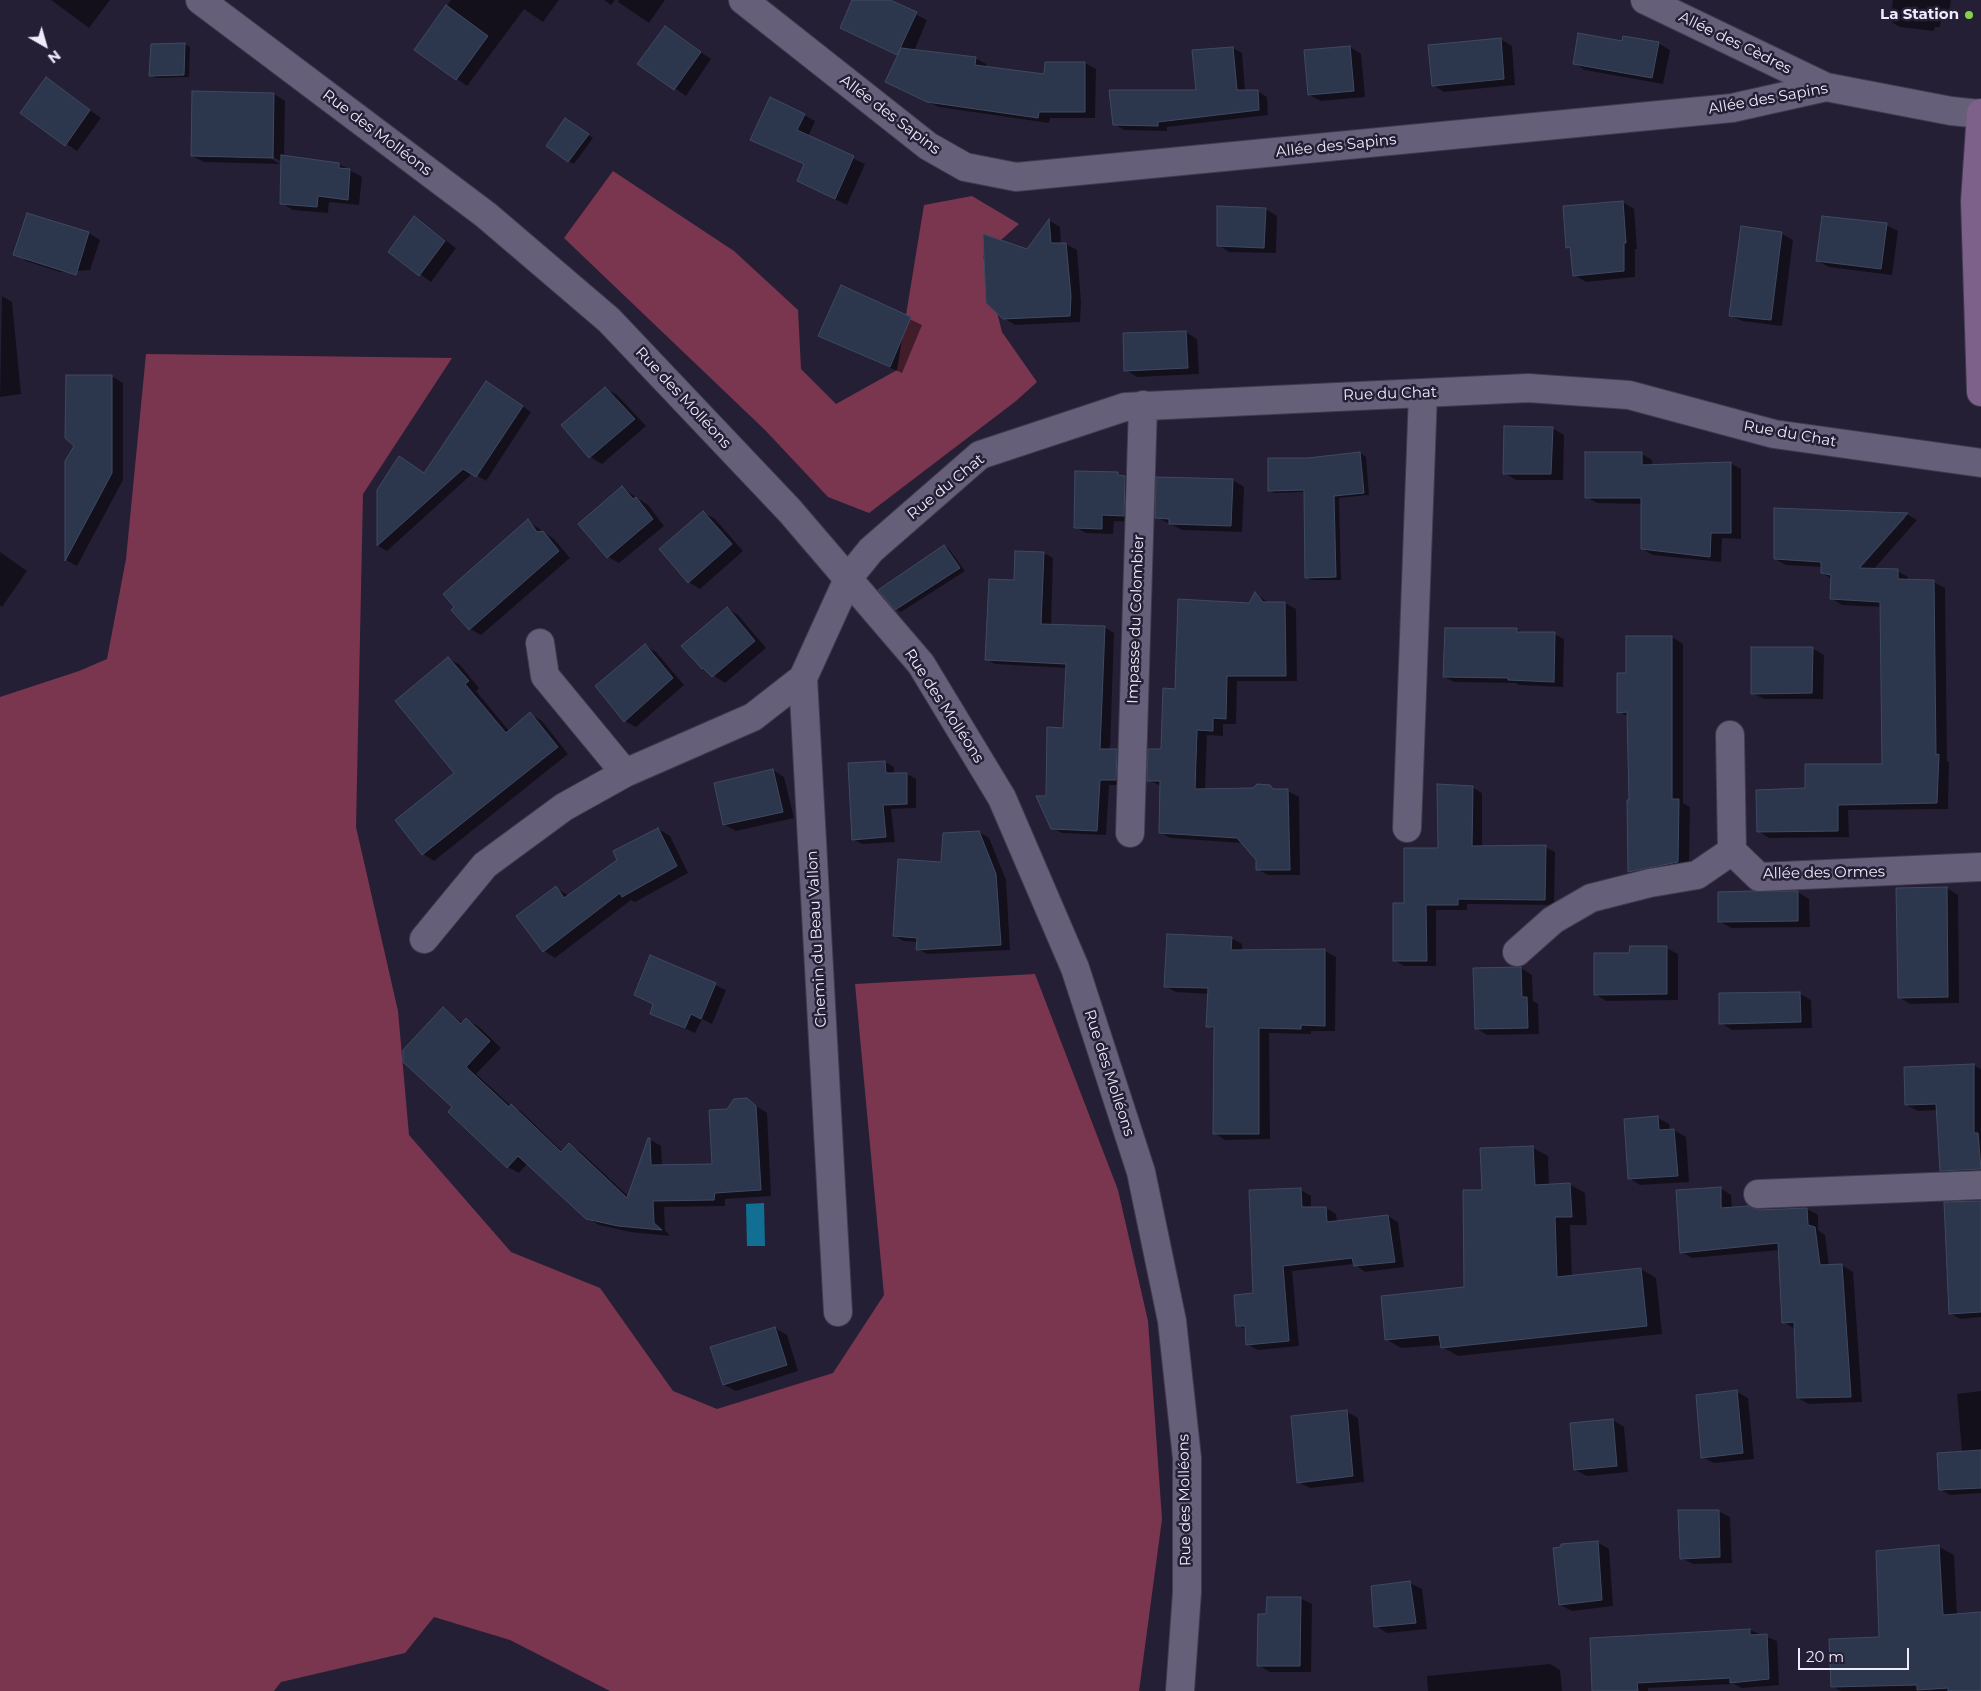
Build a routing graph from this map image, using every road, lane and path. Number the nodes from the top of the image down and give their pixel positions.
1 (200, 0) edge
2 (742, 0) edge
3 (1645, 0) edge
4 (1826, 87) junction
5 (1981, 113) edge
6 (1981, 392) edge
7 (1423, 393) junction
8 (1143, 406) junction
9 (1981, 463) edge
10 (849, 577) junction
11 (540, 643) dead end
12 (803, 678) junction
13 (1730, 735) dead end
14 (625, 773) junction
15 (1407, 828) dead end
16 (1130, 833) dead end
17 (1732, 851) junction
18 (1981, 867) edge
19 (424, 939) dead end
20 (1517, 952) dead end
21 (1981, 1185) edge
22 (1758, 1194) dead end
23 (838, 1312) dead end
24 (1186, 1690) edge

1 - 10 street, Rue des Molléons
2 - 4 street, Allée des Sapins
3 - 4 street, Allée des Cèdres
4 - 5 street, Allée des Sapins
5 - 6 street
7 - 8 street, Rue du Chat
7 - 9 street, Rue du Chat
7 - 15 street
8 - 10 street, Rue du Chat
8 - 16 street, Impasse du Colombier
10 - 12 street, Chemin du Beau Vallon
10 - 24 street, Rue des Molléons
11 - 14 street
12 - 14 street
12 - 23 street, Chemin du Beau Vallon
13 - 17 street
14 - 19 street
17 - 18 street, Allée des Ormes
17 - 20 street
21 - 22 street

